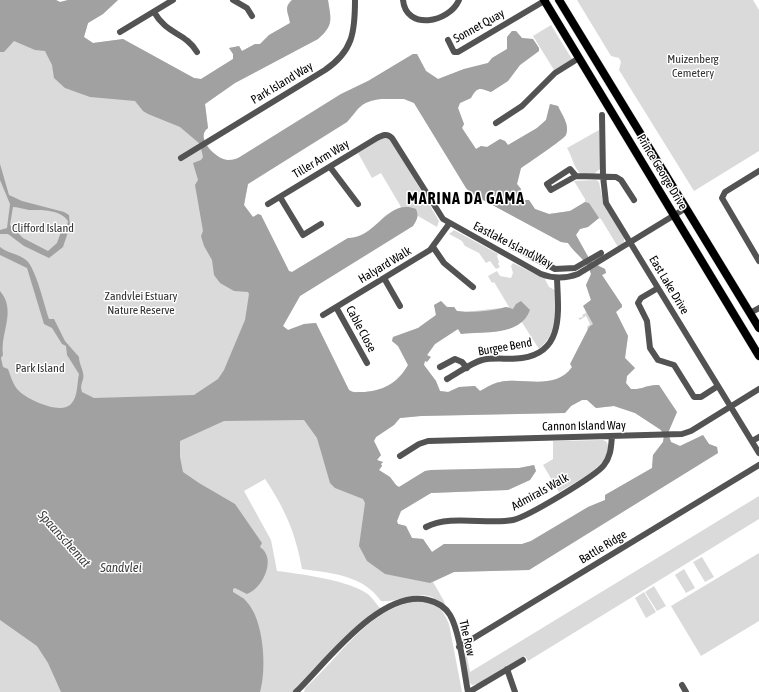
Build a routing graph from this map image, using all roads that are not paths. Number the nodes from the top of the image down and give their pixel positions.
1 (173, 0) edge
2 (233, 0) edge
3 (355, 0) edge
4 (403, 0) edge
5 (459, 0) edge
6 (544, 0) edge
7 (559, 0) edge
8 (154, 12) junction
9 (252, 16) dead end
10 (120, 32) dead end
11 (448, 40) dead end
12 (197, 52) dead end
13 (579, 58) junction
14 (602, 115) dead end
15 (496, 123) dead end
16 (385, 135) joint
17 (181, 158) dead end
18 (330, 167) junction
19 (757, 172) edge
20 (576, 176) dead end
21 (603, 176) junction
22 (759, 179) edge
23 (280, 197) junction
24 (634, 200) dead end
25 (268, 204) dead end
26 (358, 204) dead end
27 (686, 208) junction
28 (674, 215) junction
29 (321, 224) dead end
30 (449, 224) junction
31 (630, 243) junction
32 (511, 246) dead end
33 (433, 247) junction
34 (601, 253) dead end
35 (757, 253) edge
36 (759, 261) edge
37 (550, 267) junction
38 (547, 276) junction
39 (384, 278) junction
40 (557, 278) junction
41 (473, 287) dead end
42 (658, 288) junction
43 (400, 306) dead end
44 (336, 307) junction
45 (759, 308) edge
46 (750, 313) junction
47 (323, 315) dead end
48 (759, 328) edge
49 (759, 356) edge
50 (367, 363) dead end
51 (440, 368) dead end
52 (467, 368) junction
53 (447, 379) dead end
54 (718, 386) junction
55 (759, 389) edge
56 (731, 407) junction
57 (612, 436) junction
58 (759, 437) edge
59 (752, 441) junction
60 (759, 453) edge
61 (400, 456) dead end
62 (759, 466) edge
63 (426, 527) dead end
64 (459, 647) junction
65 (523, 660) dead end
66 (507, 669) junction
67 (682, 685) dead end
68 (296, 692) edge
69 (468, 692) edge
70 (515, 692) edge
71 (686, 692) edge

1 - 8 street
2 - 9 street
3 - 17 street, Park Island Way
4 - 5 street
6 - 11 street, Sonnet Quay
6 - 13 main road, Prince George Drive
7 - 27 main road, Prince George Drive
8 - 10 street
8 - 12 street
13 - 15 street
13 - 28 main road, Prince George Drive
14 - 21 street, East Lake Drive
16 - 18 street, Tiller Arm Way
16 - 30 street, Eastlake Island Way
18 - 23 street, Tiller Arm Way
18 - 26 street
19 - 22 street
19 - 35 street
20 - 21 street
21 - 24 street
21 - 31 street, East Lake Drive
23 - 25 street, Tiller Arm Way
23 - 29 street
27 - 28 street, Eastlake Island Way
27 - 46 main road, Prince George Drive
28 - 31 street, Eastlake Island Way
28 - 49 main road, Prince George Drive
30 - 33 street, Halyard Walk
30 - 38 street, Eastlake Island Way
31 - 40 street, Eastlake Island Way
31 - 42 street, East Lake Drive
32 - 37 street
33 - 39 street, Halyard Walk
33 - 41 street
34 - 37 street
35 - 36 street
37 - 38 street
38 - 40 street, Eastlake Island Way
39 - 43 street
39 - 44 street, Halyard Walk
40 - 52 street, Burgee Bend
42 - 54 street, East Lake Drive
42 - 54 street
44 - 47 street, Halyard Walk
44 - 50 street, Cable Close
45 - 46 street
46 - 48 main road, Prince George Drive
51 - 52 street, Burgee Bend
52 - 53 street, Burgee Bend
54 - 56 street, East Lake Drive
55 - 56 street, Cannon Island Way
56 - 57 street, Cannon Island Way
56 - 59 street, East Lake Drive
57 - 61 street, Cannon Island Way
57 - 63 street, Admirals Walk
58 - 59 street
59 - 60 street, East Lake Drive
62 - 64 street, Battle Ridge
64 - 68 street, The Row
64 - 69 street, The Row
65 - 66 street
66 - 69 street
66 - 70 street
67 - 71 street

